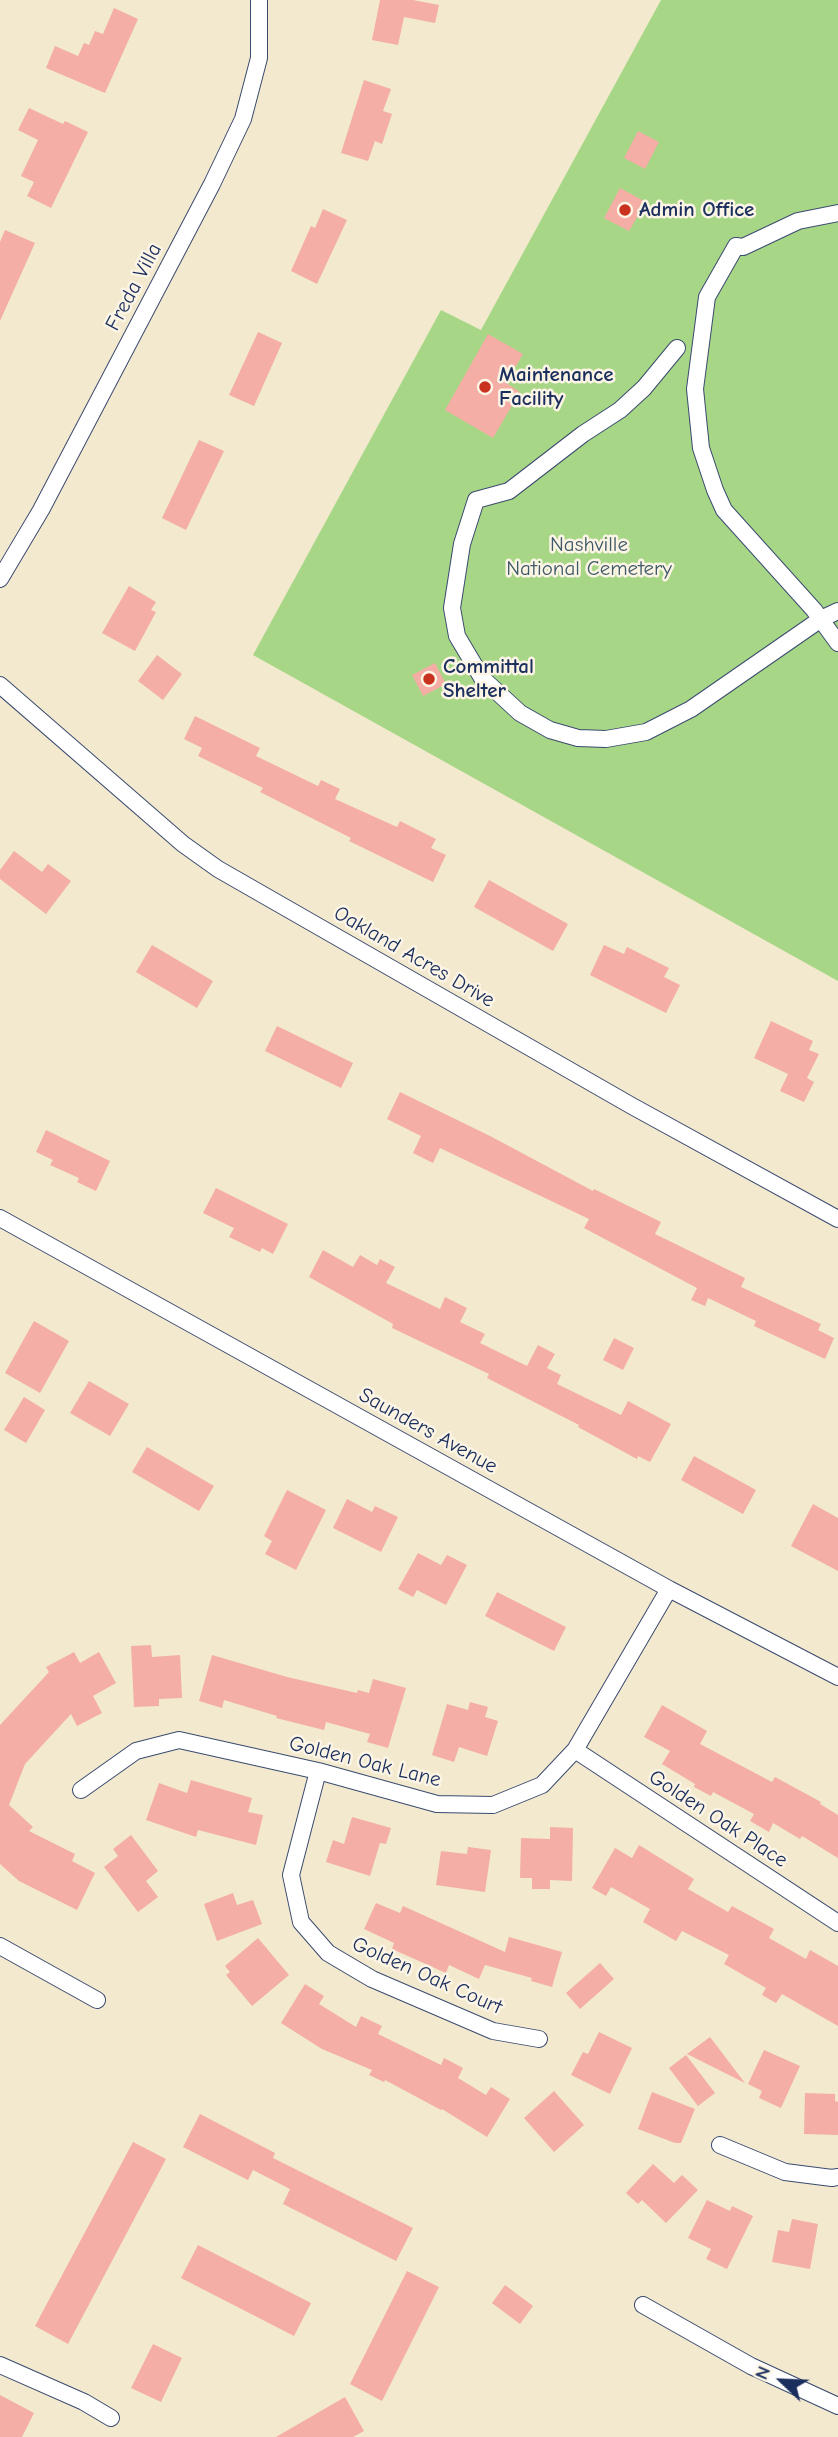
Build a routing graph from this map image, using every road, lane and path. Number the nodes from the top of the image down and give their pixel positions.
1 (259, 0) edge
2 (838, 213) edge
3 (677, 348) dead end
4 (0, 579) edge
5 (838, 611) edge
6 (821, 619) junction
7 (838, 643) edge
8 (0, 685) edge
9 (0, 1218) edge
10 (838, 1219) edge
11 (669, 1588) junction
12 (838, 1677) edge
13 (575, 1750) junction
14 (318, 1771) junction
15 (81, 1790) dead end
16 (838, 1923) edge
17 (0, 1946) edge
18 (97, 2000) dead end
19 (538, 2039) dead end
20 (720, 2145) dead end
21 (838, 2177) edge
22 (643, 2305) dead end
23 (0, 2365) edge
24 (838, 2406) edge
25 (111, 2418) dead end

1 - 4 street, Freda Villa
2 - 6 street
3 - 6 street
5 - 6 street
6 - 7 street
8 - 10 street, Oakland Acres Drive
9 - 11 street, Saunders Avenue
11 - 12 street, Saunders Avenue
11 - 13 street, Golden Oak Lane
13 - 14 street, Golden Oak Lane
13 - 16 street, Golden Oak Place
14 - 15 street, Golden Oak Lane
14 - 19 street, Golden Oak Court
17 - 18 street
20 - 21 street
22 - 24 street
23 - 25 street

